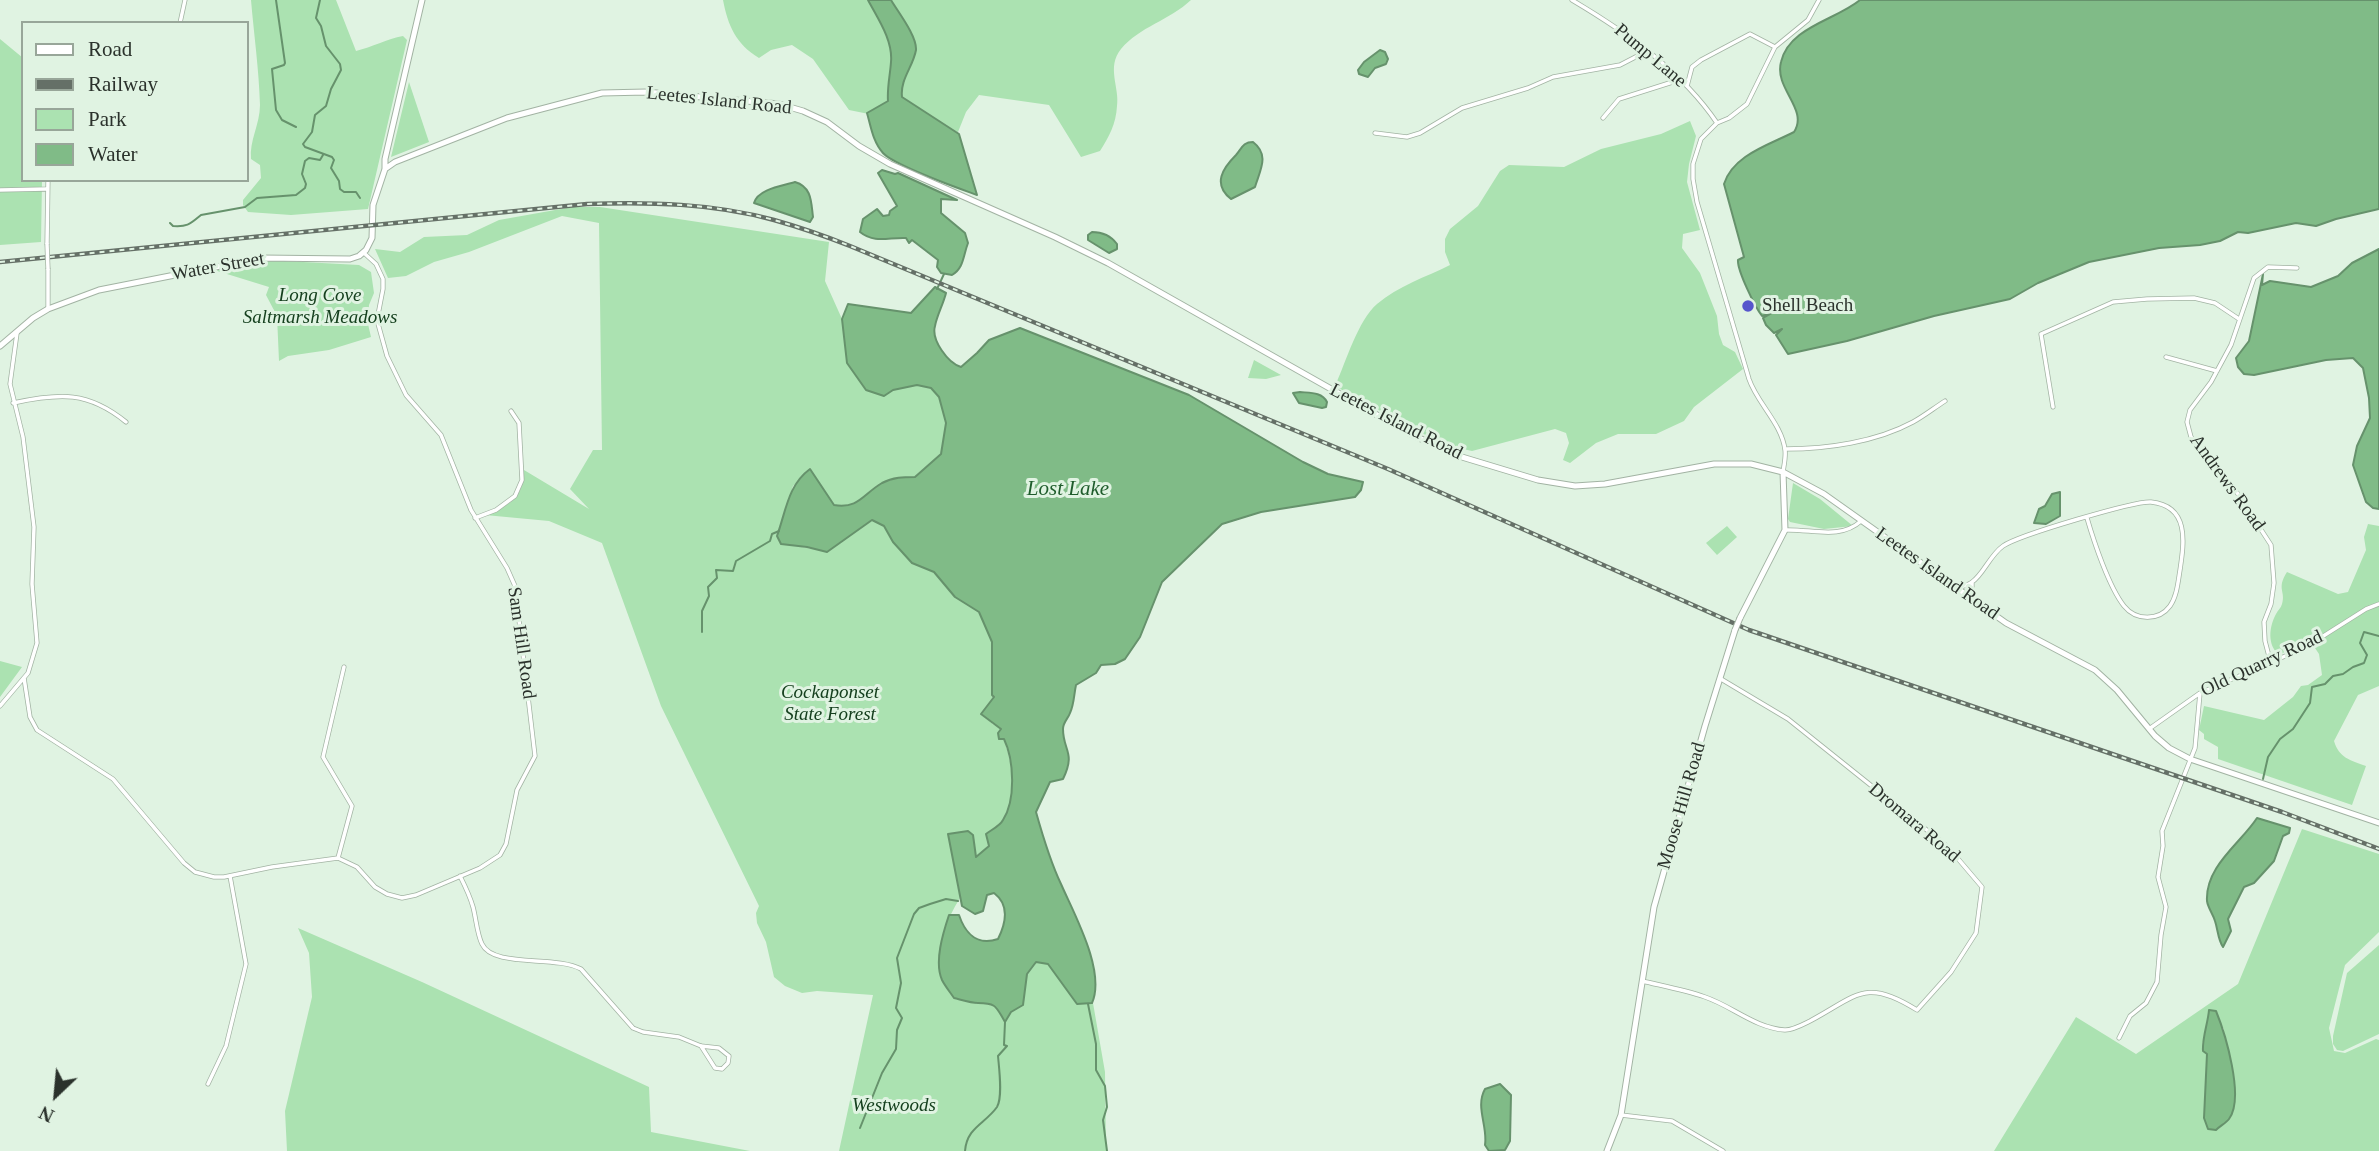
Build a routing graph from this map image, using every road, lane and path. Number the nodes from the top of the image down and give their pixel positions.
1 (185, 0) edge
2 (422, 0) edge
3 (1573, 0) edge
4 (1819, 0) edge
5 (180, 21) edge
6 (1775, 47) junction
7 (1647, 51) junction
8 (1679, 80) junction
9 (1686, 86) junction
10 (1603, 118) dead end
11 (1717, 123) junction
12 (1375, 133) dead end
13 (384, 169) junction
14 (48, 182) edge
15 (46, 189) junction
16 (0, 190) edge
17 (364, 253) junction
18 (2297, 268) dead end
19 (48, 309) junction
20 (2239, 319) junction
21 (17, 331) junction
22 (0, 346) edge
23 (2166, 357) dead end
24 (2217, 371) junction
25 (1945, 401) dead end
26 (13, 403) junction
27 (2053, 407) dead end
28 (511, 411) dead end
29 (126, 422) dead end
30 (1785, 449) junction
31 (1783, 472) junction
32 (475, 518) junction
33 (2087, 518) junction
34 (1861, 521) junction
35 (1785, 530) junction
36 (1972, 582) junction
37 (1957, 588) junction
38 (1971, 599) junction
39 (2379, 604) edge
40 (2271, 664) junction
41 (344, 667) dead end
42 (24, 678) junction
43 (1721, 679) junction
44 (2200, 692) junction
45 (0, 706) edge
46 (2148, 729) junction
47 (2190, 759) junction
48 (2379, 823) edge
49 (338, 858) junction
50 (230, 876) junction
51 (460, 876) junction
52 (1642, 981) junction
53 (2119, 1038) dead end
54 (701, 1046) junction
55 (208, 1084) dead end
56 (1621, 1115) junction
57 (1607, 1151) edge
58 (1723, 1151) edge

1 - 5 street
2 - 13 main road
3 - 7 street, Pump Lane
4 - 6 street
6 - 9 street
6 - 11 street
7 - 8 street, Pump Lane
7 - 12 street
8 - 9 street, Pump Lane
8 - 10 street
9 - 11 street, Pump Lane
11 - 30 street
13 - 17 main road
13 - 31 main road, Leetes Island Road
14 - 15 street
15 - 16 street
15 - 19 street, bridge
17 - 19 main road, Water Street
17 - 32 street, Sam Hill Road
18 - 20 street, Andrews Road
19 - 21 main road, Water Street
20 - 24 street, Andrews Road
20 - 27 street
21 - 22 main road, Water Street
21 - 26 street
23 - 24 street
24 - 40 street, Andrews Road
25 - 30 street
26 - 29 street
26 - 42 street
28 - 32 street
30 - 31 street
31 - 34 main road, Leetes Island Road
31 - 35 main road, Moose Hill Road
32 - 51 street, Sam Hill Road
33 - 33 street
33 - 36 street
34 - 35 street
34 - 37 main road, Leetes Island Road
35 - 43 main road, Moose Hill Road, bridge
36 - 37 street
36 - 38 street
37 - 38 main road, Leetes Island Road
38 - 46 main road, Leetes Island Road
39 - 40 street, Old Quarry Road
40 - 44 street, Old Quarry Road
41 - 49 street
42 - 45 street
42 - 50 street
43 - 52 main road, Moose Hill Road
43 - 52 street, Dromara Road
44 - 46 street, Old Quarry Road
44 - 47 street
46 - 47 main road, Leetes Island Road
47 - 48 main road, Leetes Island Road
47 - 53 street
49 - 50 street
49 - 51 street, Sam Hill Road
50 - 55 street
51 - 54 street
52 - 56 main road, Moose Hill Road
54 - 54 street
56 - 57 main road, Moose Hill Road
56 - 58 street

